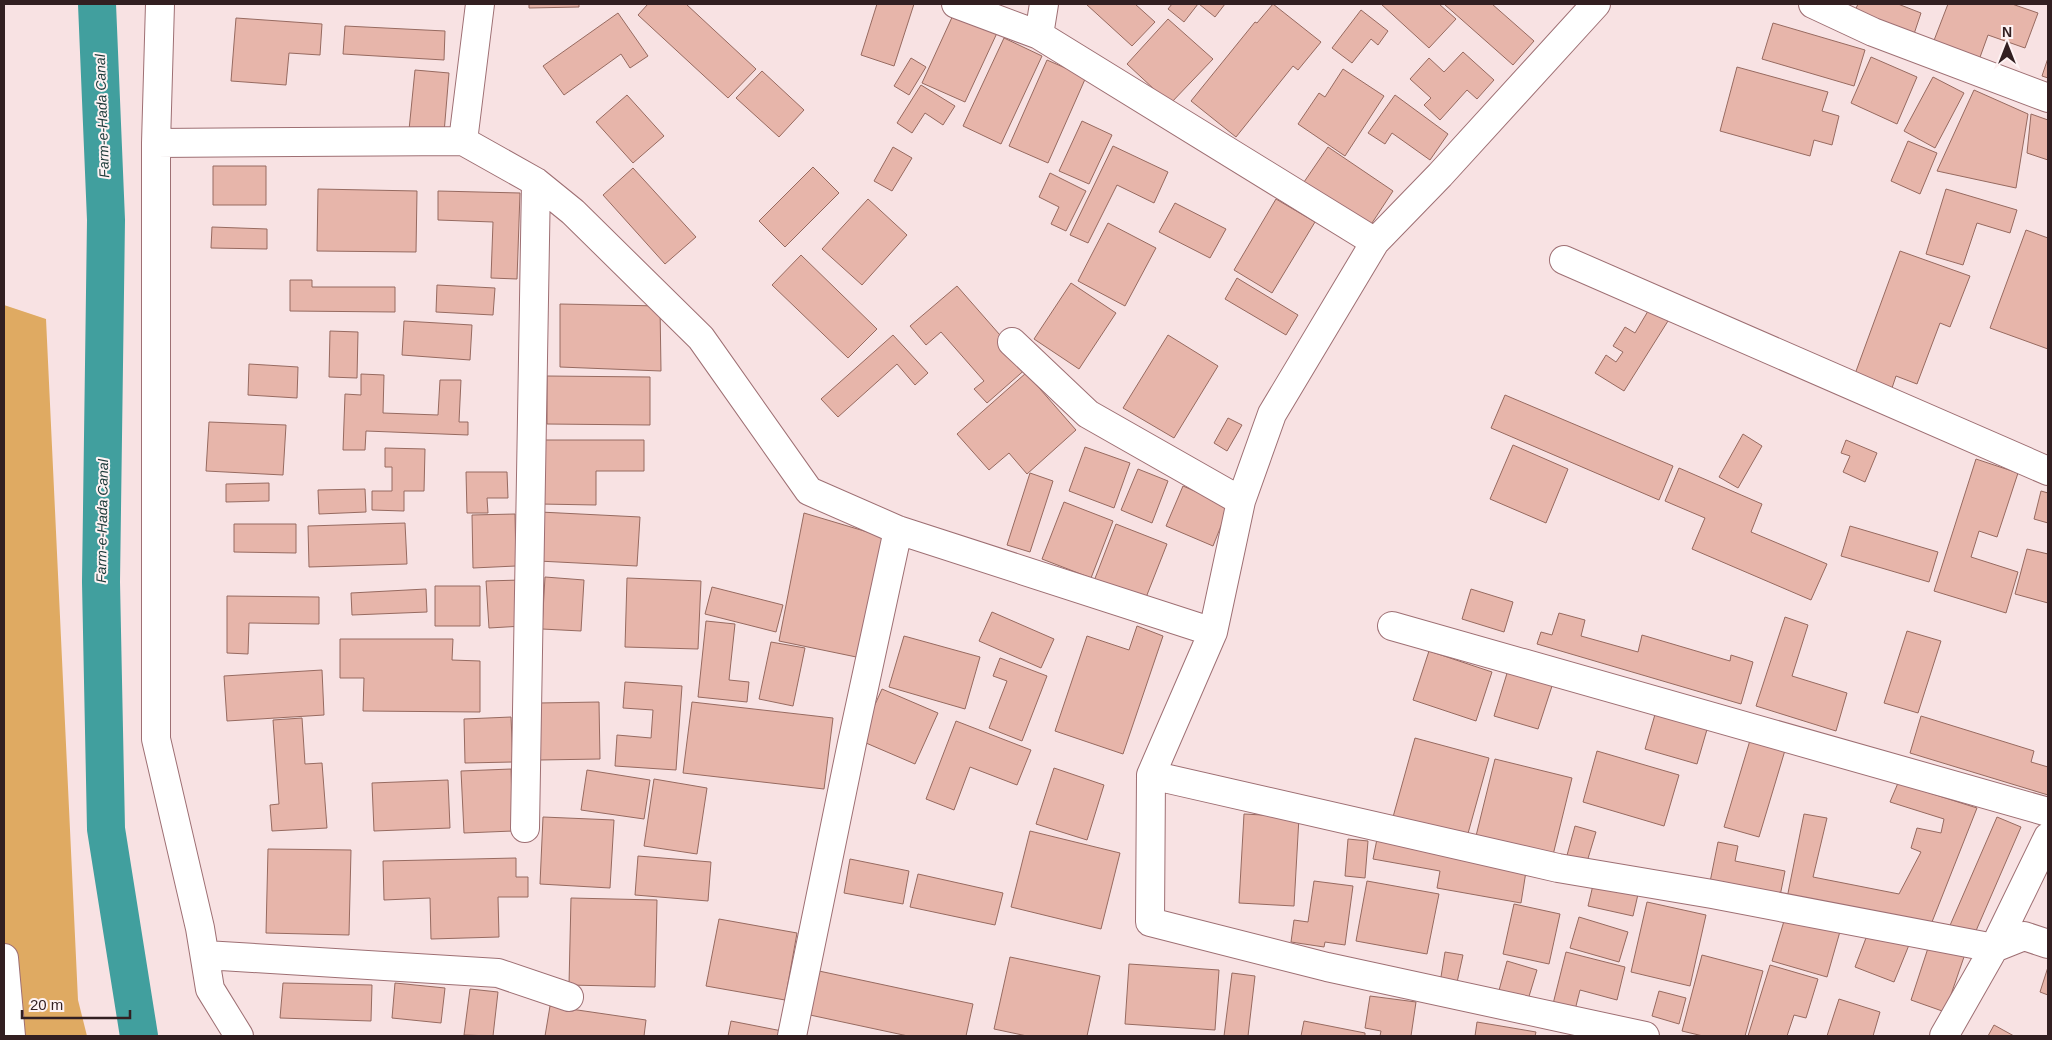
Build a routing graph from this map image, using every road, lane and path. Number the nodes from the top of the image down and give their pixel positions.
1 (160, 4) edge
2 (480, 4) edge
3 (956, 4) edge
4 (1044, 4) edge
5 (1596, 4) edge
6 (1812, 4) edge
7 (1039, 35) junction
8 (2048, 98) edge
9 (463, 141) junction
10 (156, 143) junction
11 (536, 182) junction
12 (1375, 242) junction
13 (1564, 260) dead end
14 (1012, 342) dead end
15 (2048, 471) edge
16 (1241, 501) junction
17 (898, 530) junction
18 (1392, 626) dead end
19 (1213, 632) junction
20 (1151, 774) junction
21 (2048, 812) edge
22 (525, 828) dead end
23 (2048, 837) edge
24 (2048, 944) edge
25 (1994, 948) junction
26 (205, 955) junction
27 (4, 958) edge
28 (569, 997) dead end
29 (11, 1036) edge
30 (239, 1036) edge
31 (792, 1036) edge
32 (1645, 1036) edge
33 (1944, 1036) edge

1 - 10 street
2 - 9 street
3 - 7 street
4 - 7 street
5 - 12 street
6 - 8 street
7 - 12 street
9 - 10 street
9 - 11 street
10 - 26 street
11 - 17 street
11 - 22 street
12 - 16 street
13 - 15 street
14 - 16 street
16 - 19 street
17 - 19 street
17 - 31 street
18 - 21 street
19 - 20 street
20 - 25 street
20 - 32 street
23 - 25 street
24 - 25 street
25 - 33 street
26 - 28 street
26 - 30 street
27 - 29 street

